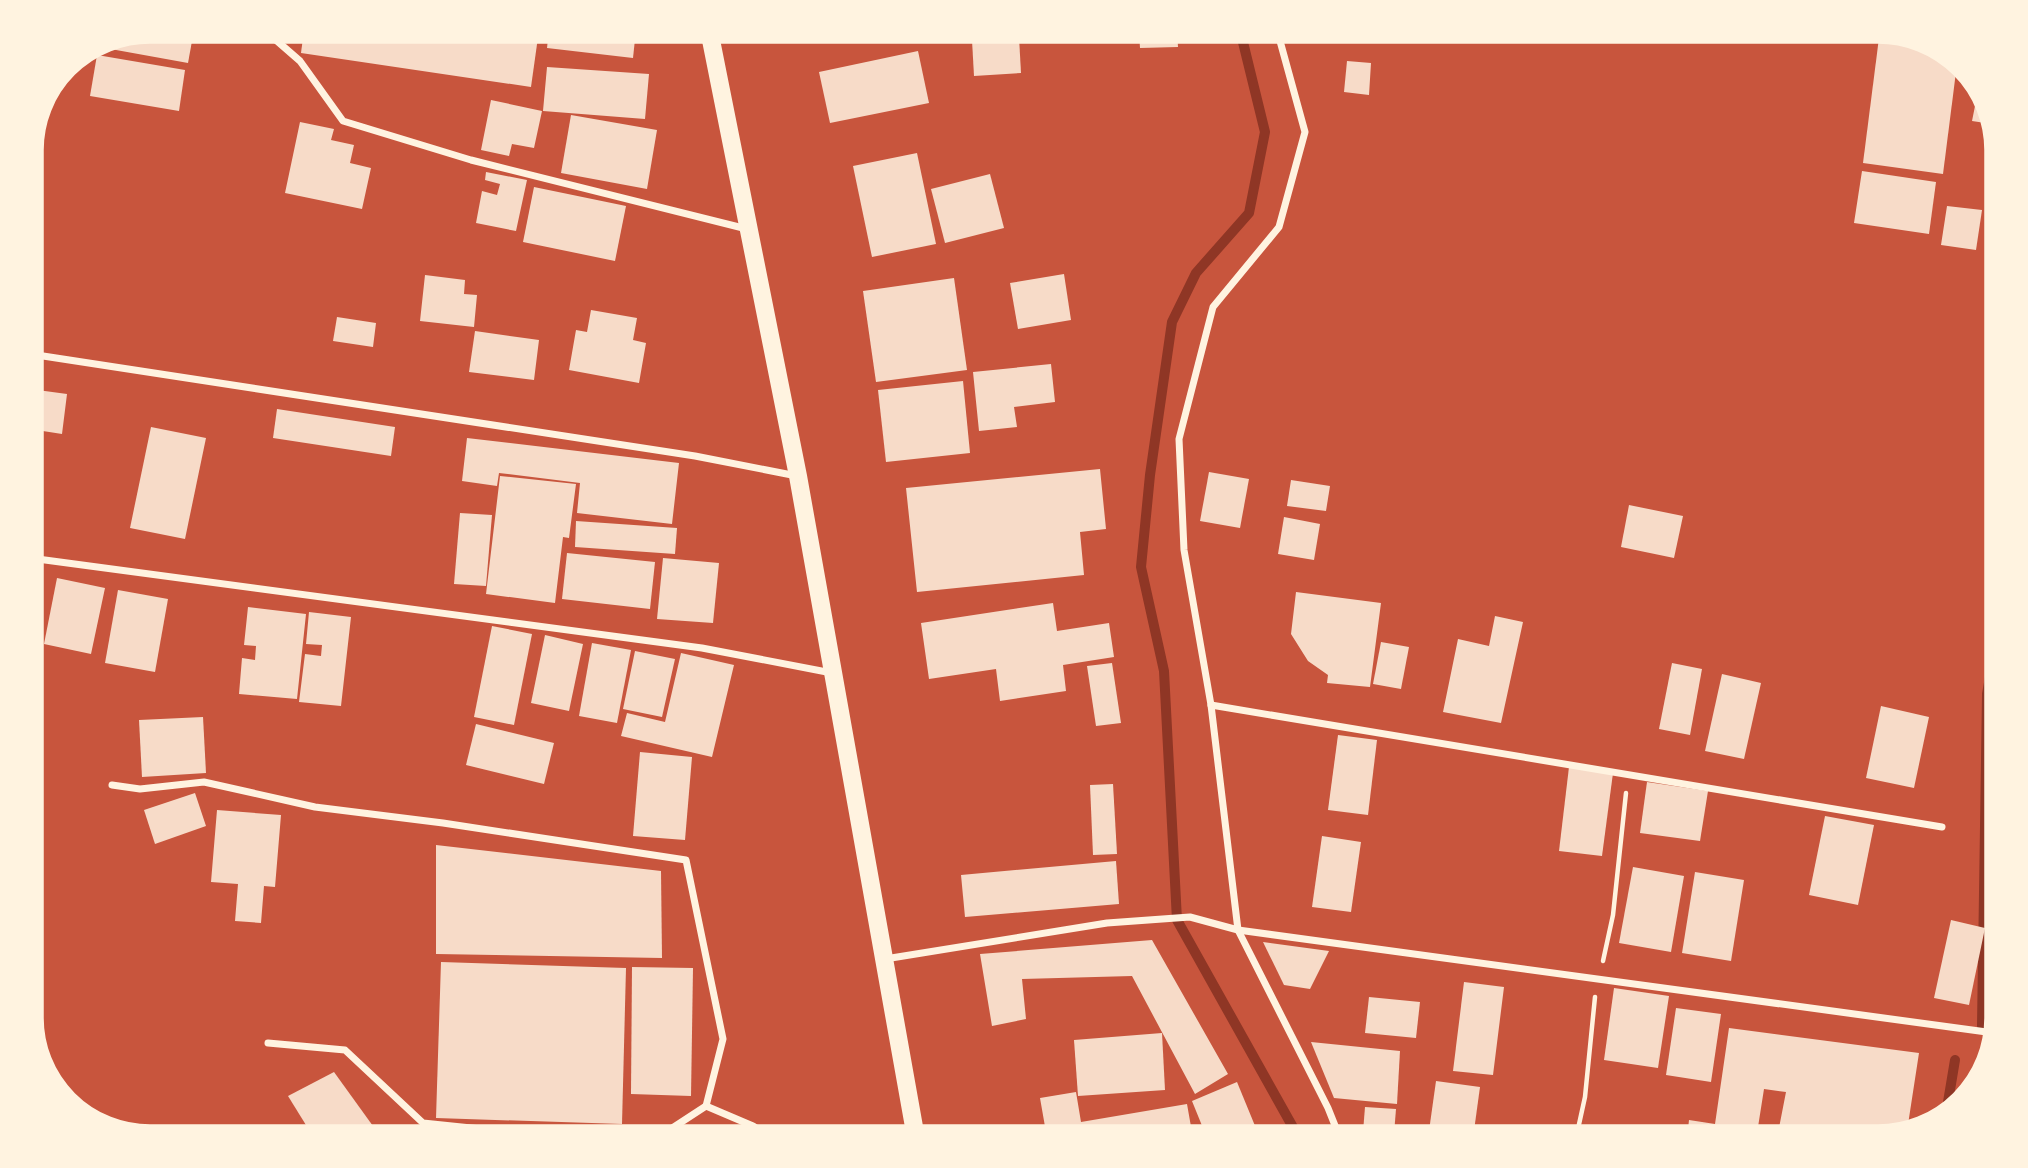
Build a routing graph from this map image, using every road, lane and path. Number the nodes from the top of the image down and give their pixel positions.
1 (278, 42) edge
2 (711, 42) edge
3 (1280, 42) edge
4 (747, 229) junction
5 (42, 356) edge
6 (798, 476) junction
7 (42, 560) edge
8 (833, 673) junction
9 (1211, 705) junction
10 (1628, 774) junction
11 (112, 785) dead end
12 (1942, 827) dead end
13 (1238, 929) junction
14 (885, 959) junction
15 (1599, 979) junction
16 (1985, 1032) edge
17 (268, 1043) dead end
18 (706, 1106) junction
19 (452, 1126) edge
20 (675, 1126) edge
21 (753, 1126) edge
22 (914, 1126) edge
23 (1335, 1126) edge
24 (1579, 1126) edge

1 - 4 street
2 - 4 main road
3 - 9 street
4 - 6 main road
5 - 6 street
6 - 8 main road
7 - 8 street
8 - 14 main road
9 - 10 street
9 - 13 street
10 - 12 street
10 - 15 path
11 - 18 street
13 - 14 street
13 - 15 street
13 - 23 street
14 - 22 main road
15 - 16 street
15 - 24 path
17 - 19 street
18 - 20 street
18 - 21 street

